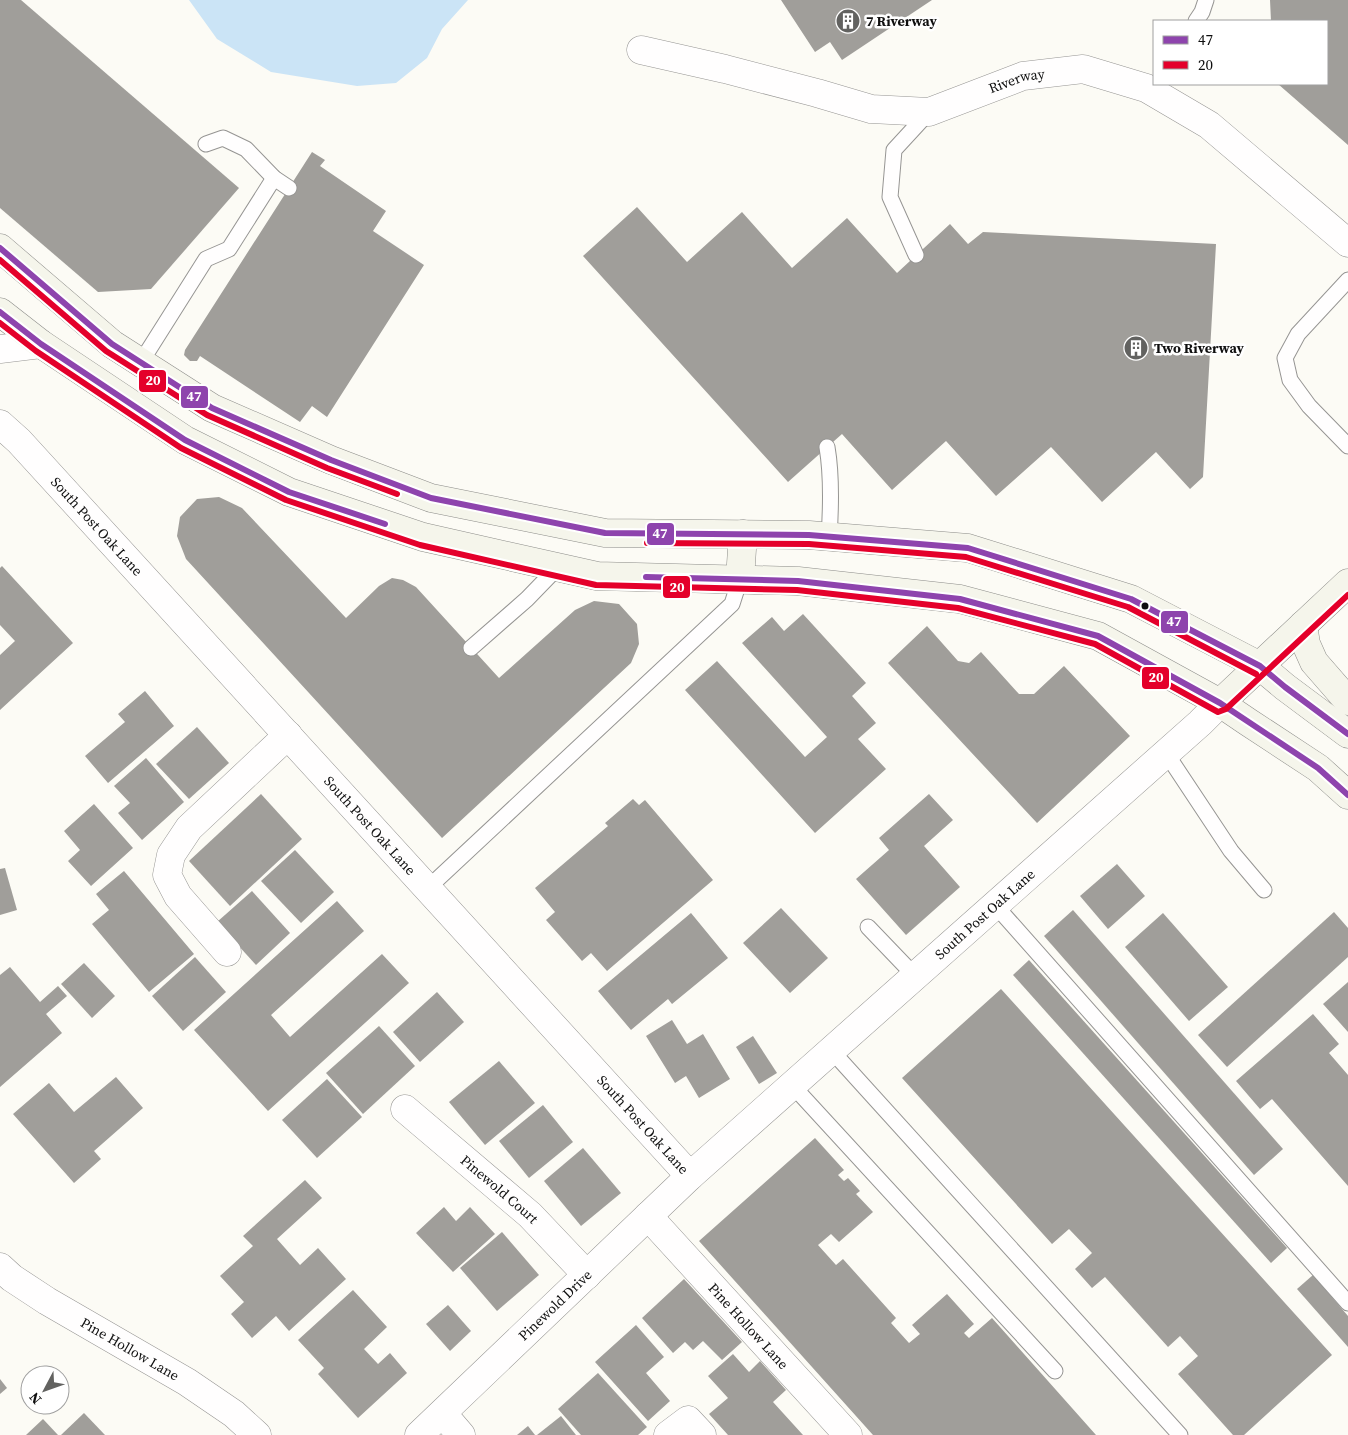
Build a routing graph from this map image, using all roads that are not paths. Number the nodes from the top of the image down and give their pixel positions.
1 (1206, 0) edge
2 (1197, 20) edge
3 (641, 50) dead end
4 (1150, 82) edge
5 (1154, 85) edge
6 (929, 112) junction
7 (206, 144) dead end
8 (274, 178) junction
9 (289, 188) dead end
10 (1348, 243) edge
11 (0, 248) edge
12 (916, 255) dead end
13 (1348, 280) edge
14 (0, 312) edge
15 (41, 344) junction
16 (0, 349) edge
17 (141, 362) junction
18 (119, 396) junction
19 (0, 407) edge
20 (10, 432) edge
21 (827, 446) dead end
22 (1348, 446) edge
23 (431, 498) junction
24 (743, 534) junction
25 (422, 537) junction
26 (829, 537) junction
27 (558, 567) junction
28 (740, 579) junction
29 (1348, 583) edge
30 (1303, 625) junction
31 (471, 648) dead end
32 (1260, 666) junction
33 (1348, 701) edge
34 (1220, 703) junction
35 (1348, 734) edge
36 (288, 735) junction
37 (1166, 753) junction
38 (1348, 795) edge
39 (428, 888) junction
40 (1264, 890) dead end
41 (995, 905) junction
42 (868, 926) dead end
43 (227, 952) dead end
44 (915, 976) junction
45 (832, 1050) junction
46 (792, 1085) junction
47 (405, 1109) dead end
48 (690, 1176) junction
49 (648, 1216) junction
50 (0, 1267) edge
51 (587, 1275) junction
52 (1348, 1303) edge
53 (1055, 1371) dead end
54 (443, 1414) junction
55 (256, 1435) edge
56 (420, 1435) edge
57 (462, 1435) edge
58 (668, 1435) edge
59 (702, 1435) edge
60 (848, 1435) edge
61 (1180, 1435) edge

1 - 2 lane
3 - 6 street, Riverway
4 - 6 street, Riverway
5 - 10 street, Riverway
6 - 12 lane
7 - 8 lane
8 - 9 lane
8 - 17 lane
11 - 17 main road
13 - 22 lane
14 - 15 main road
15 - 16 street
15 - 18 main road
17 - 18 main road
17 - 23 main road
18 - 25 main road
19 - 20 street, South Post Oak Lane
20 - 36 street, South Post Oak Lane
21 - 26 lane
23 - 24 main road
23 - 25 main road
24 - 26 main road
24 - 28 main road
25 - 27 main road
26 - 32 main road
27 - 28 main road
27 - 31 lane
28 - 34 main road
28 - 39 lane
29 - 30 main road, South Post Oak Lane
30 - 32 main road, South Post Oak Lane
30 - 33 main road
32 - 34 main road, South Post Oak Lane
32 - 35 main road
34 - 37 street, South Post Oak Lane
34 - 38 main road
36 - 39 street, South Post Oak Lane
36 - 43 street
37 - 40 lane
37 - 41 street, South Post Oak Lane
39 - 48 street, South Post Oak Lane
41 - 44 street, South Post Oak Lane
41 - 52 lane
42 - 44 lane
44 - 45 street, South Post Oak Lane
45 - 46 street, South Post Oak Lane
45 - 61 lane
46 - 48 street, South Post Oak Lane
46 - 53 lane
47 - 51 street, Pinewold Court
48 - 49 street, Pinewold Drive
49 - 51 street, Pinewold Drive
49 - 60 street, Pine Hollow Lane
50 - 55 street, Pine Hollow Lane
51 - 54 street, Pinewold Drive
54 - 56 street, Pinewold Drive
54 - 57 street
58 - 59 street

